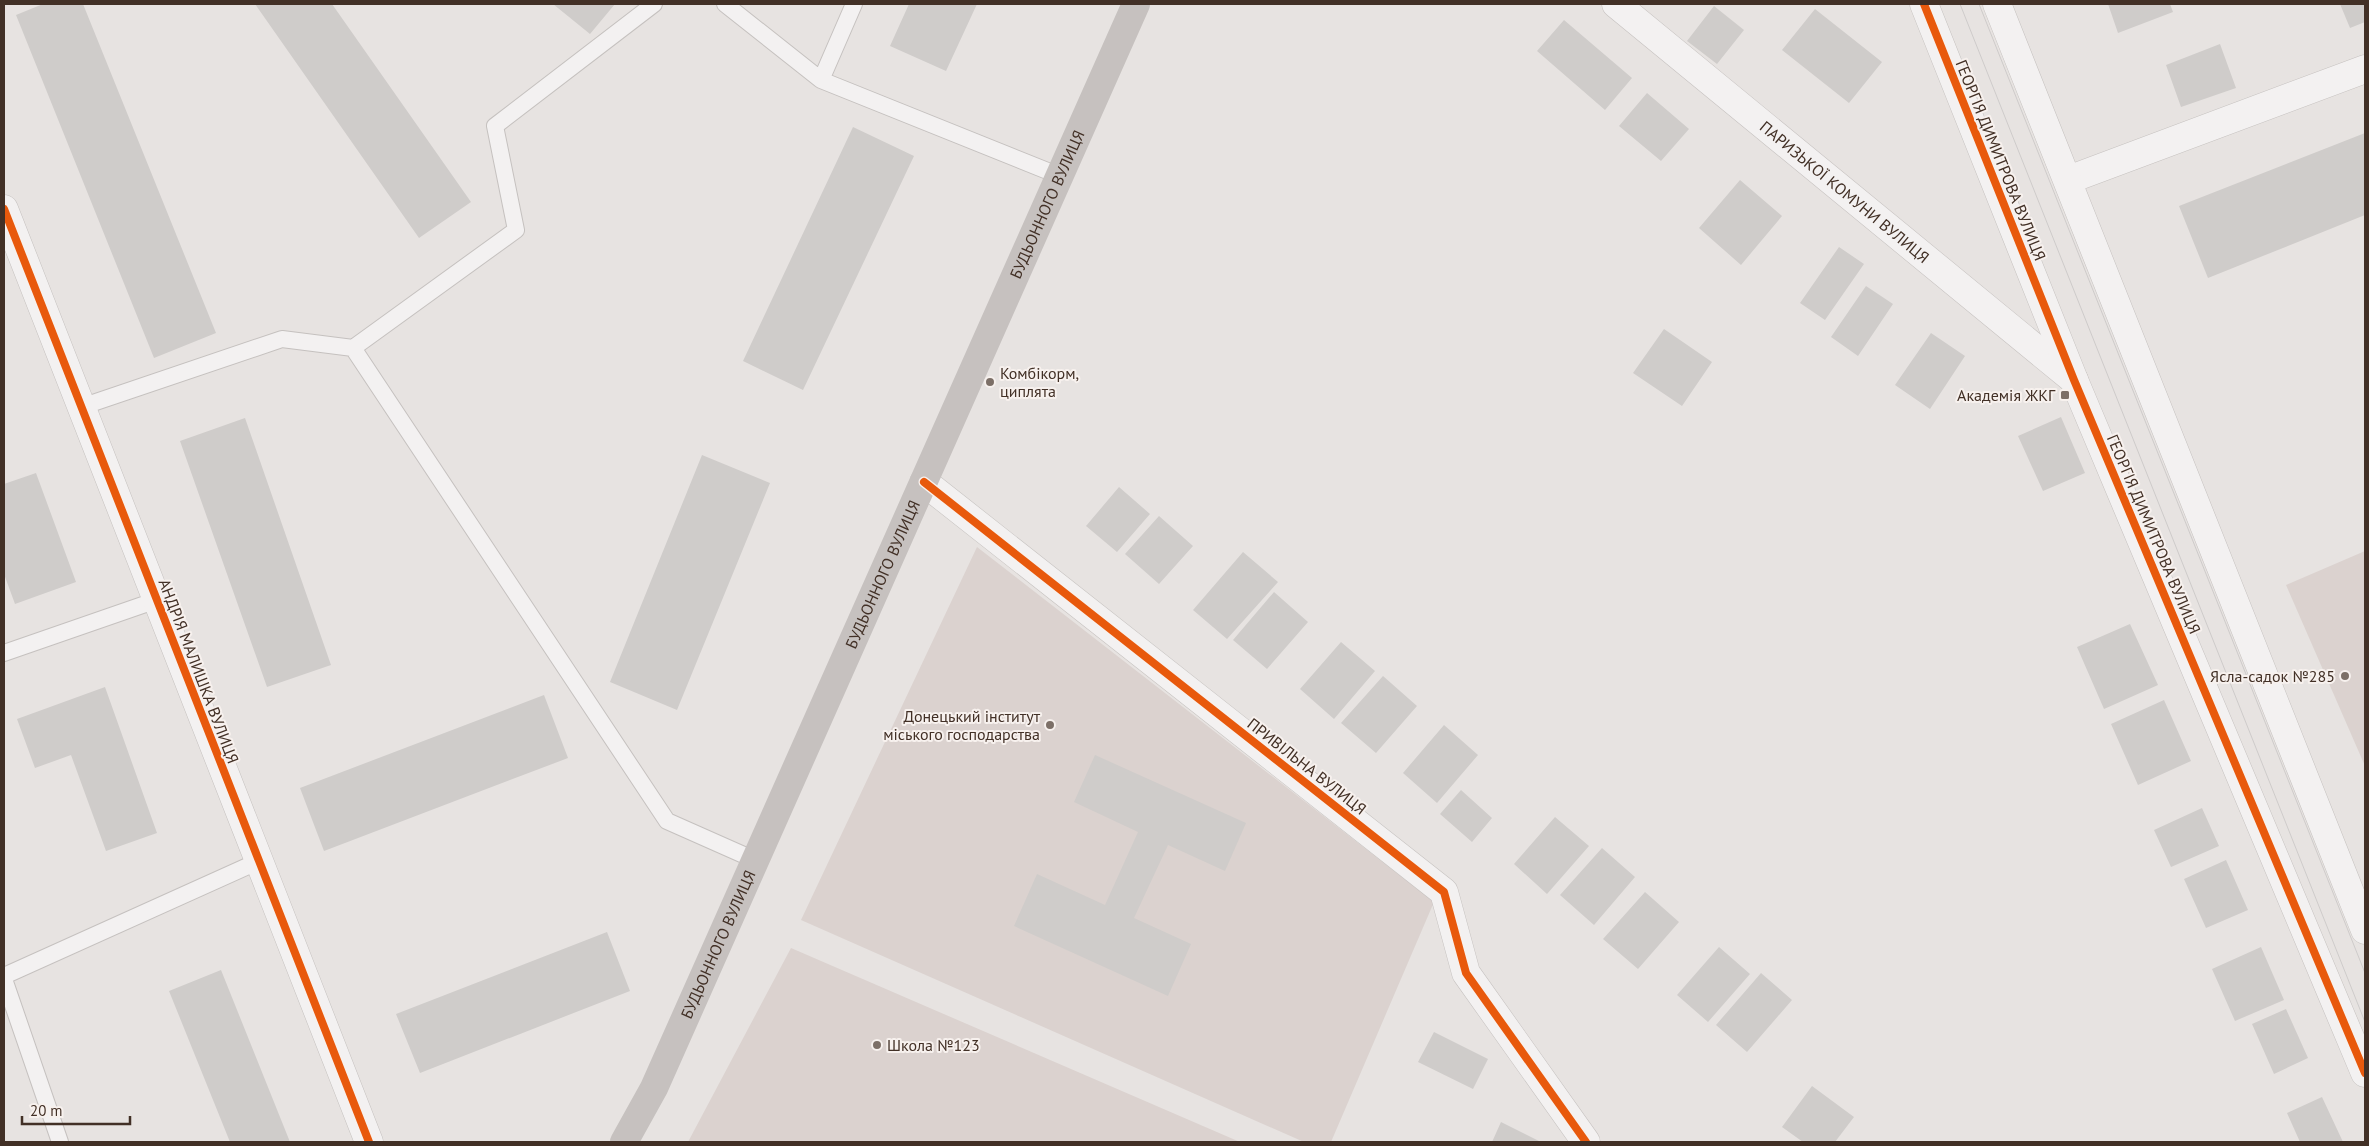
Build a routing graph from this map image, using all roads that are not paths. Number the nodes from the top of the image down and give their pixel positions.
1 (654, 4) edge
2 (725, 4) edge
3 (854, 4) edge
4 (1136, 4) edge
5 (1616, 4) edge
6 (1924, 4) edge
7 (1997, 4) edge
8 (2365, 69) edge
9 (821, 80) junction
10 (1060, 176) junction
11 (2068, 180) junction
12 (4, 209) edge
13 (353, 348) junction
14 (2074, 380) junction
15 (81, 407) junction
16 (924, 482) junction
17 (157, 600) junction
18 (4, 654) edge
19 (755, 860) junction
20 (259, 861) junction
21 (2365, 930) edge
22 (4, 978) edge
23 (2365, 1073) edge
24 (60, 1142) edge
25 (370, 1142) edge
26 (624, 1142) edge
27 (1586, 1142) edge

1 - 13 lane
2 - 9 lane
3 - 9 lane
4 - 10 main road, БУДЬОННОГО ВУЛИЦЯ
5 - 14 street, ПАРИЗЬКОЇ КОМУНИ ВУЛИЦЯ
6 - 14 street, ГЕОРГІЯ ДИМИТРОВА ВУЛИЦЯ
7 - 11 street
8 - 11 street
9 - 10 lane
10 - 16 main road, БУДЬОННОГО ВУЛИЦЯ
11 - 21 street
12 - 15 street, АНДРІЯ МАЛИШКА ВУЛИЦЯ
13 - 15 lane
13 - 19 lane
14 - 23 street, ГЕОРГІЯ ДИМИТРОВА ВУЛИЦЯ
15 - 17 street, АНДРІЯ МАЛИШКА ВУЛИЦЯ
16 - 19 main road, БУДЬОННОГО ВУЛИЦЯ
16 - 27 street, ПРИВІЛЬНА ВУЛИЦЯ
17 - 18 lane
17 - 20 street, АНДРІЯ МАЛИШКА ВУЛИЦЯ
19 - 26 main road, БУДЬОННОГО ВУЛИЦЯ
20 - 22 lane
20 - 25 street, АНДРІЯ МАЛИШКА ВУЛИЦЯ
22 - 24 lane

